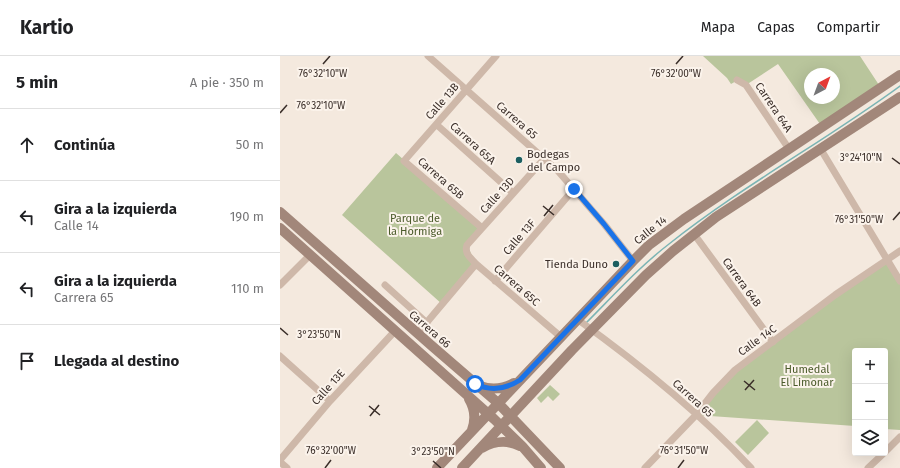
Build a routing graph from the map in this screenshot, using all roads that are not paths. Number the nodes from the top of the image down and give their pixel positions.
1 (428, 56) edge
2 (496, 56) edge
3 (900, 75) edge
4 (738, 80) dead end
5 (466, 90) junction
6 (900, 97) edge
7 (437, 124) junction
8 (820, 148) junction
9 (789, 149) junction
10 (544, 159) junction
11 (404, 161) joint
12 (574, 189) junction
13 (513, 193) junction
14 (280, 212) edge
15 (280, 228) edge
16 (482, 228) junction
17 (694, 234) junction
18 (467, 245) joint
19 (900, 251) edge
20 (310, 255) junction
21 (887, 260) junction
22 (633, 261) junction
23 (476, 264) junction
24 (495, 281) junction
25 (900, 281) edge
26 (385, 284) dead end
27 (280, 285) edge
28 (366, 288) junction
29 (357, 297) junction
30 (577, 319) junction
31 (427, 323) junction
32 (592, 330) junction
33 (394, 331) junction
34 (417, 334) junction
35 (560, 337) junction
36 (773, 342) junction
37 (432, 346) junction
38 (280, 356) edge
39 (423, 356) junction
40 (520, 380) junction
41 (475, 384) junction
42 (464, 393) junction
43 (528, 397) junction
44 (330, 401) junction
45 (498, 403) junction
46 (488, 414) junction
47 (511, 415) junction
48 (696, 415) junction
49 (500, 425) junction
50 (472, 430) junction
51 (526, 431) junction
52 (900, 437) edge
53 (522, 446) junction
54 (888, 448) edge
55 (476, 452) junction
56 (880, 456) edge
57 (280, 461) edge
58 (288, 468) edge
59 (437, 468) edge
60 (462, 468) edge
61 (541, 468) edge
62 (560, 468) edge
63 (645, 468) edge
64 (751, 468) edge
65 (868, 468) edge

1 - 5 street, Carrera 65
2 - 5 street, Calle 13B
3 - 9 street, Calle 14
4 - 9 street, Carrera 64A
5 - 7 street, Calle 13B
5 - 10 street, Carrera 65
6 - 8 street
7 - 11 street, Calle 13B
7 - 13 street, Carrera 65A
8 - 17 street
8 - 21 street
9 - 22 street, Calle 14
10 - 12 street, Carrera 65
10 - 13 street, Calle 13D
11 - 16 street, Carrera 65B
12 - 22 street, Carrera 65
12 - 24 street, Calle 13F
13 - 16 street, Calle 13D
14 - 28 street, Carrera 66
15 - 20 street
16 - 18 street, Calle 13D
17 - 32 street
17 - 36 street, Carrera 64B
18 - 23 street, Carrera 65C
19 - 21 street, Calle 14C
20 - 27 street
20 - 29 street
21 - 25 street
21 - 36 street, Calle 14C
22 - 30 street, Calle 14
23 - 24 street, Carrera 65C
23 - 31 street
24 - 35 street, Carrera 65C
26 - 31 street
28 - 29 street
28 - 34 street, Carrera 66
29 - 33 street
30 - 32 street, Carrera 65
30 - 35 street, Calle 14
31 - 34 street
32 - 43 street
32 - 48 street, Carrera 65
33 - 39 street
33 - 44 street, Calle 13E
34 - 37 street, Carrera 66
35 - 40 street, Calle 14
36 - 48 street, Calle 14C
37 - 39 street
37 - 41 street, Carrera 66
38 - 44 street
39 - 42 street
40 - 41 street
40 - 45 street, Calle 14
41 - 45 street, Carrera 66
42 - 46 street
42 - 50 street
43 - 47 street
43 - 51 street
44 - 57 street, Calle 13E
45 - 46 street, Calle 14
45 - 47 street, Carrera 66
46 - 49 street
46 - 50 street, Calle 14
47 - 49 street
47 - 51 street, Carrera 66
48 - 63 street, Calle 14C
48 - 64 street, Carrera 65
49 - 53 street
49 - 55 street
50 - 59 street, Calle 14
51 - 62 street, Carrera 66
52 - 54 street
53 - 55 street
53 - 61 street
55 - 60 street
56 - 65 street
57 - 58 street

